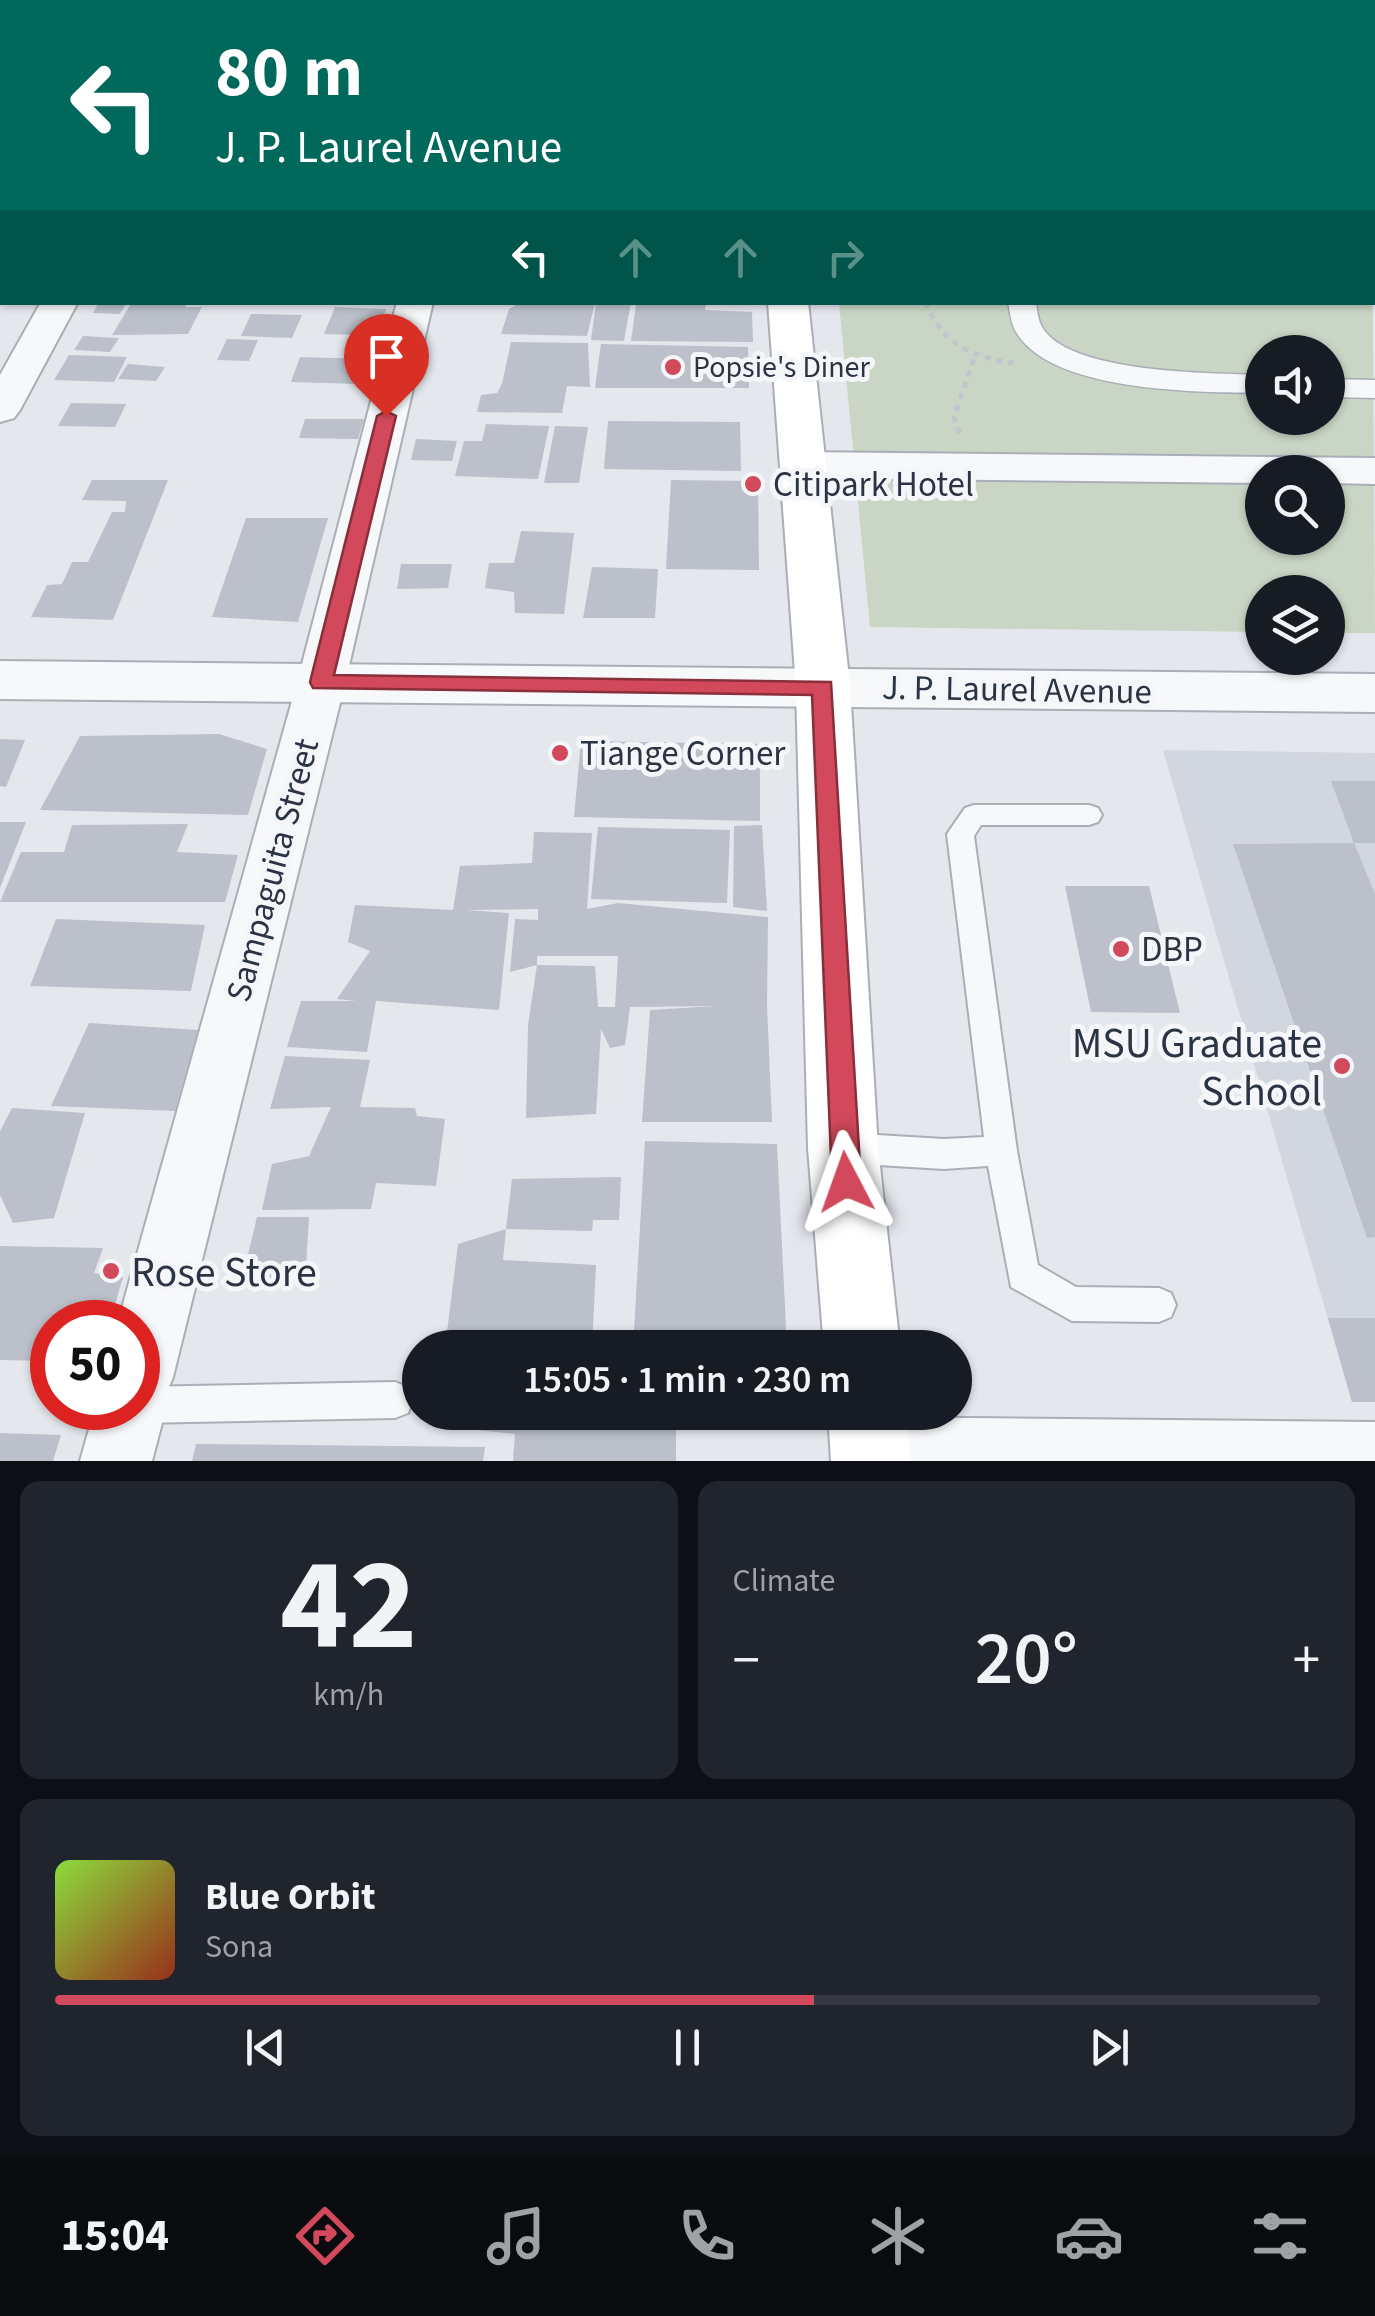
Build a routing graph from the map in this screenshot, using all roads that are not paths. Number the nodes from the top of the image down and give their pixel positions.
1 (57, 305) edge
2 (414, 305) edge
3 (788, 305) edge
4 (1022, 305) edge
5 (16, 350) edge
6 (1245, 383) edge
7 (1345, 389) edge
8 (1375, 390) edge
9 (0, 410) edge
10 (801, 464) junction
11 (1375, 471) edge
12 (0, 680) edge
13 (321, 682) junction
14 (823, 687) junction
15 (1375, 693) edge
16 (1089, 814) dead end
17 (843, 1148) junction
18 (1001, 1152) junction
19 (159, 1300) edge
20 (1159, 1305) dead end
21 (860, 1330) edge
22 (396, 1400) dead end
23 (160, 1405) edge
24 (124, 1430) edge
25 (870, 1442) edge
26 (1375, 1458) edge
27 (116, 1461) edge

1 - 5 street
2 - 13 street, Sampaguita Street
3 - 10 main road
4 - 6 street
5 - 9 street
7 - 8 street
10 - 11 street
10 - 14 main road
12 - 13 street, J. P. Laurel Avenue
13 - 14 street, J. P. Laurel Avenue
13 - 19 street, Sampaguita Street
14 - 15 street, J. P. Laurel Avenue
14 - 17 main road
16 - 18 lane
17 - 18 lane
17 - 21 main road
18 - 20 lane
22 - 23 lane
24 - 27 street
25 - 26 street

